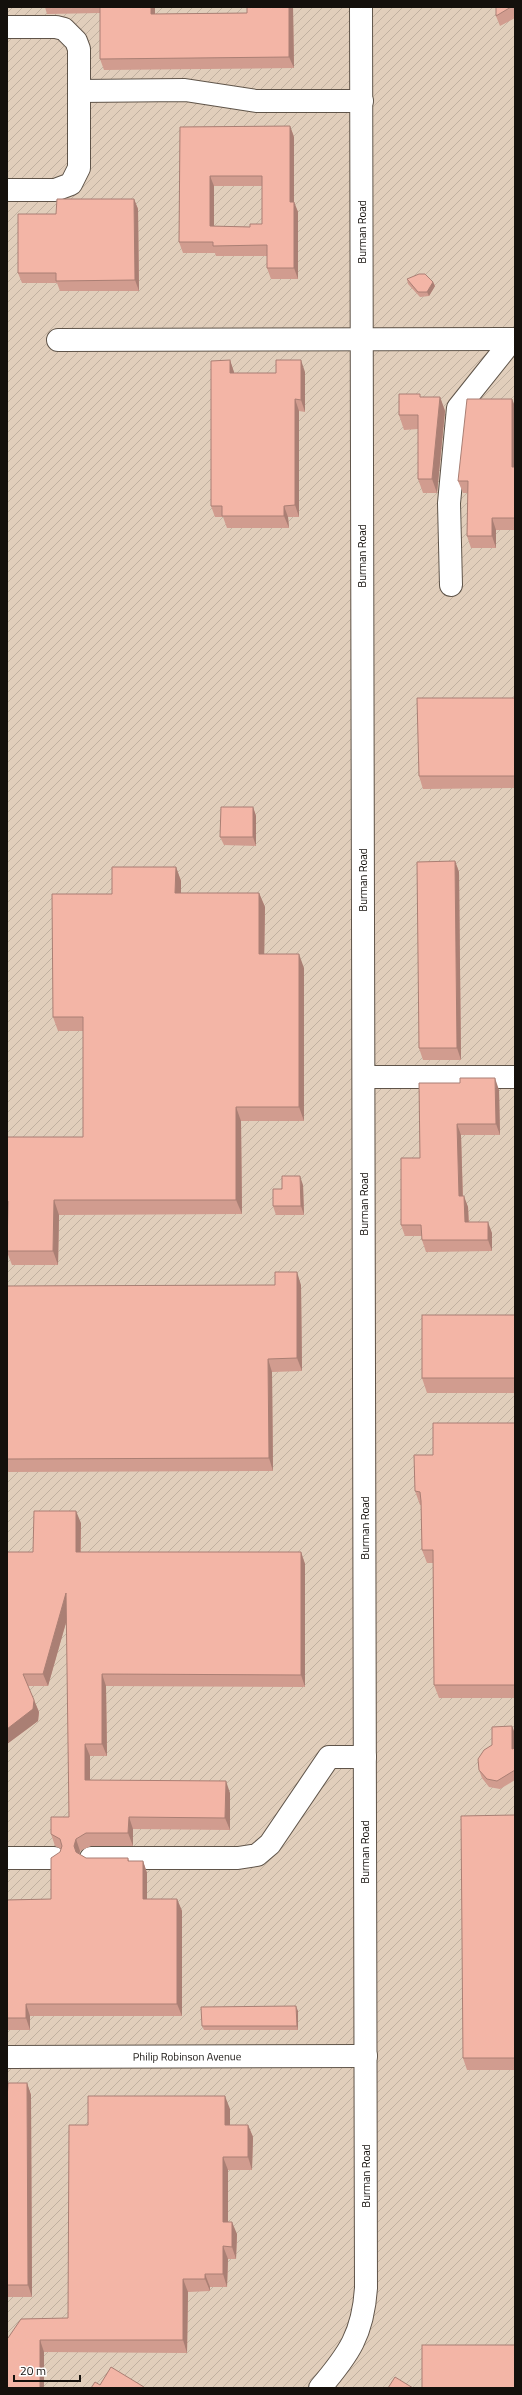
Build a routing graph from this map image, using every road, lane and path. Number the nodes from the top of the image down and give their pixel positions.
1 (362, 7) edge
2 (7, 28) edge
3 (79, 91) junction
4 (362, 101) junction
5 (7, 190) edge
6 (514, 338) edge
7 (362, 339) junction
8 (58, 340) dead end
9 (452, 585) dead end
10 (364, 1077) junction
11 (515, 1077) edge
12 (365, 1757) junction
13 (7, 1858) edge
14 (54, 1858) edge
15 (91, 1858) edge
16 (366, 2056) junction
17 (7, 2057) edge
18 (320, 2388) edge

1 - 4 street, Burman Road
2 - 3 street
3 - 4 street
3 - 5 street
4 - 7 street, Burman Road
6 - 7 street
6 - 9 street
7 - 8 street
7 - 10 street, Burman Road
10 - 11 street
10 - 12 street, Burman Road
12 - 15 street
12 - 16 street, Burman Road
13 - 14 street
16 - 17 street, Philip Robinson Avenue
16 - 18 street, Burman Road

